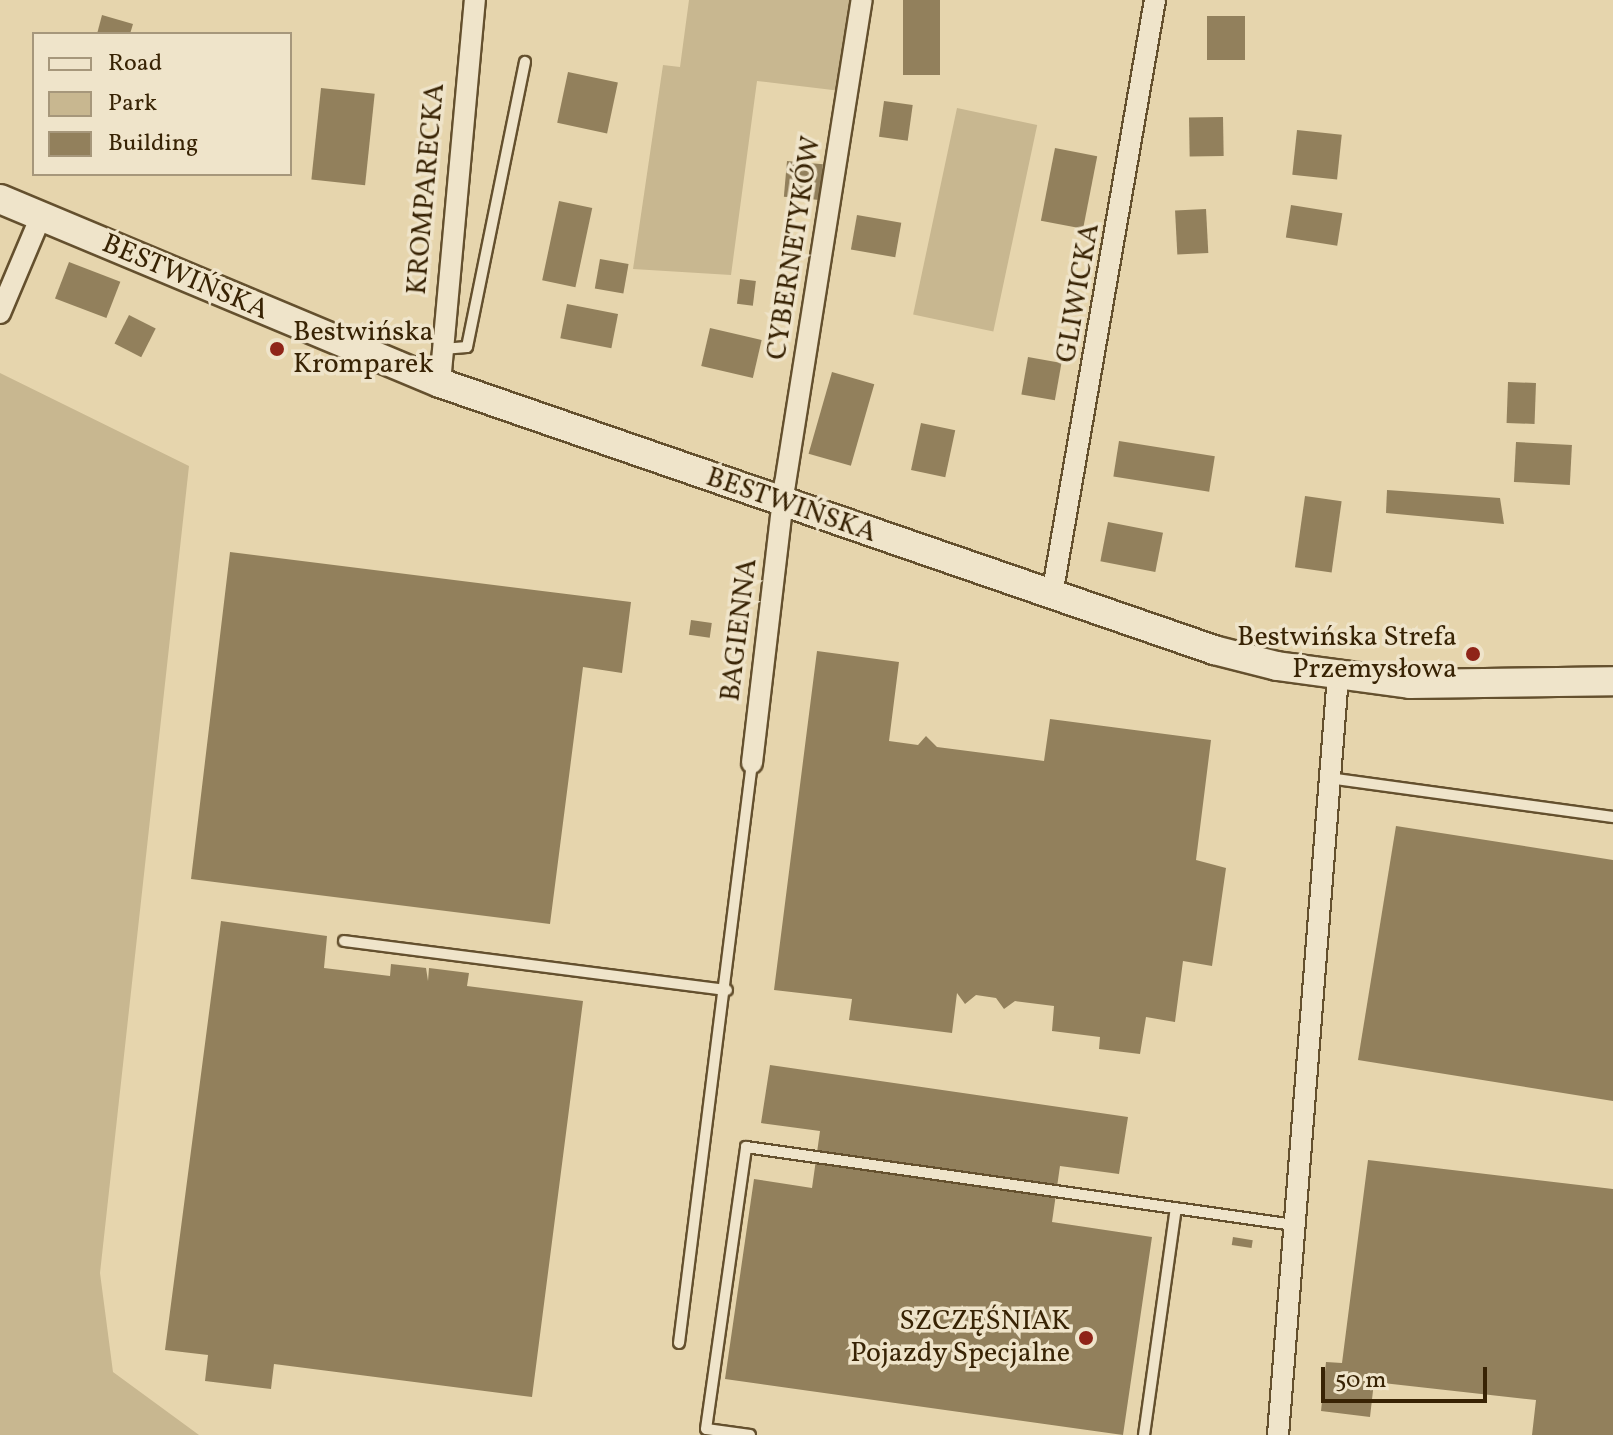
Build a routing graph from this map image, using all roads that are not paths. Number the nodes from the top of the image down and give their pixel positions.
1 (475, 0) edge
2 (862, 0) edge
3 (1155, 0) edge
4 (525, 62) dead end
5 (0, 199) edge
6 (41, 216) junction
7 (0, 313) edge
8 (443, 349) junction
9 (440, 383) junction
10 (784, 504) junction
11 (1052, 595) junction
12 (1338, 676) junction
13 (1613, 681) edge
14 (752, 763) joint
15 (1326, 777) junction
16 (1613, 817) edge
17 (344, 941) dead end
18 (727, 990) junction
19 (1176, 1208) junction
20 (1294, 1225) junction
21 (679, 1343) dead end
22 (750, 1435) edge
23 (1144, 1435) edge
24 (1278, 1435) edge

1 - 8 street, KROMPARECKA
2 - 10 street, CYBERNETYKÓW
3 - 11 street, GLIWICKA
4 - 8 lane
5 - 6 street, BESTWIŃSKA
6 - 7 street
6 - 9 street, BESTWIŃSKA
8 - 9 street, KROMPARECKA
9 - 10 street, BESTWIŃSKA
10 - 11 street, BESTWIŃSKA
10 - 14 street, BAGIENNA
11 - 12 street, BESTWIŃSKA
12 - 13 street, BESTWIŃSKA
12 - 15 street
14 - 18 lane
15 - 16 lane
15 - 20 street
17 - 18 lane
18 - 21 lane
19 - 20 lane
19 - 22 lane
19 - 23 lane
20 - 24 street

